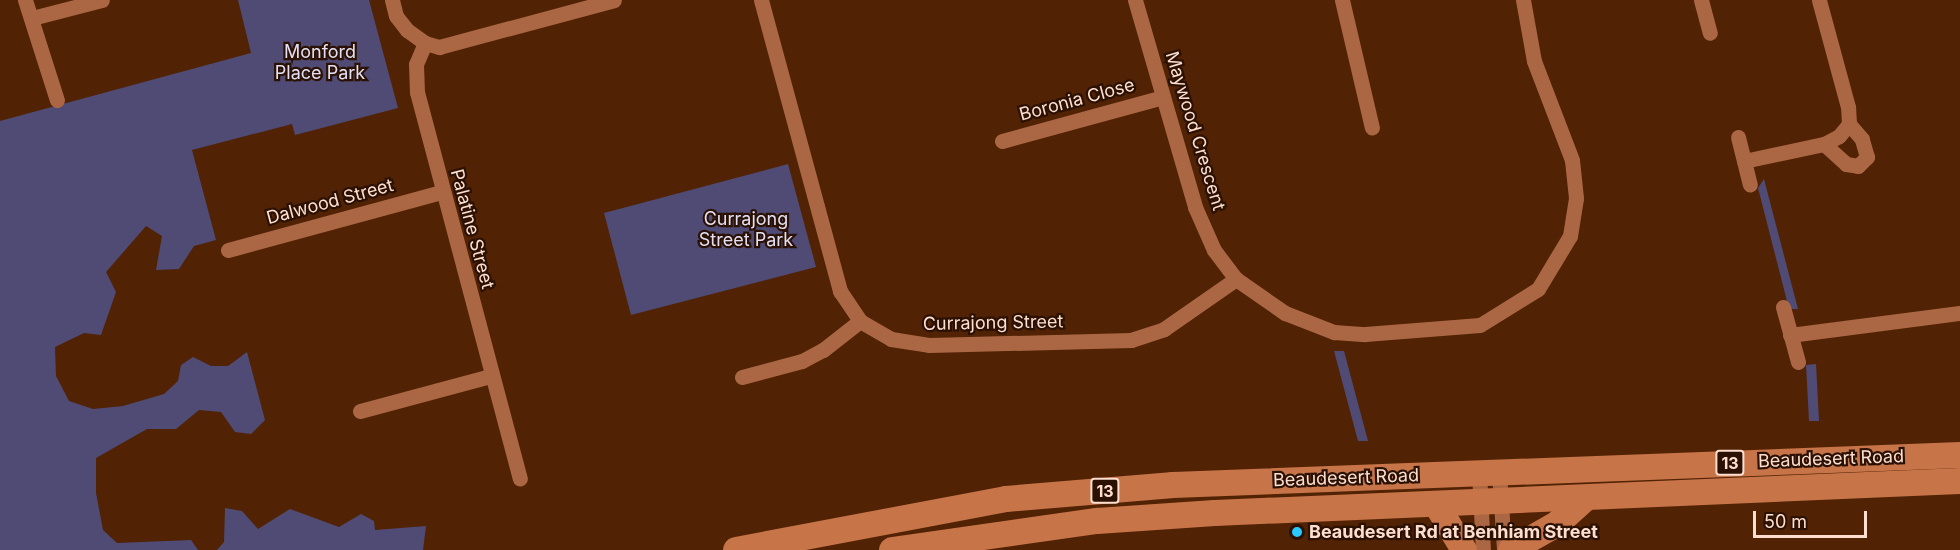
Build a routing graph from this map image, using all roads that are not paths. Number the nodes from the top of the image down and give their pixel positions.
1 (25, 0) edge
2 (102, 0) edge
3 (392, 0) edge
4 (614, 0) edge
5 (761, 0) edge
6 (1135, 0) edge
7 (1342, 0) edge
8 (1523, 0) edge
9 (1819, 0) edge
10 (1706, 1) edge
11 (32, 18) junction
12 (1710, 33) dead end
13 (425, 43) junction
14 (1163, 97) junction
15 (57, 100) dead end
16 (1849, 124) junction
17 (1372, 128) dead end
18 (1738, 137) dead end
19 (1002, 141) dead end
20 (1824, 144) junction
21 (1744, 161) junction
22 (1750, 186) dead end
23 (442, 192) junction
24 (228, 250) dead end
25 (1236, 279) junction
26 (1783, 307) dead end
27 (1960, 313) edge
28 (860, 321) junction
29 (1790, 335) junction
30 (1798, 362) dead end
31 (491, 376) junction
32 (742, 377) dead end
33 (360, 411) dead end
34 (1960, 455) edge
35 (1489, 472) junction
36 (520, 478) dead end
37 (1960, 481) edge
38 (1585, 499) junction
39 (1491, 502) junction
40 (1436, 504) junction
41 (736, 550) edge
42 (892, 550) edge
43 (1464, 550) edge
44 (1483, 550) edge
45 (1503, 550) edge
46 (1511, 550) edge

1 - 11 street
2 - 11 street
3 - 13 street
4 - 13 street
5 - 28 street, Currajong Street
6 - 14 street, Maywood Crescent
7 - 17 street
8 - 25 street, Maywood Crescent
9 - 16 street
10 - 12 street
11 - 15 street
13 - 23 street, Palatine Street
14 - 19 street, Boronia Close
14 - 25 street, Maywood Crescent
16 - 20 street
16 - 20 street
18 - 21 street
20 - 21 street
21 - 22 street
23 - 24 street, Dalwood Street
23 - 31 street, Palatine Street
25 - 28 street, Currajong Street
26 - 29 street
27 - 29 street
28 - 32 street
29 - 30 street
31 - 33 street
31 - 36 street, Palatine Street
34 - 35 highway, Beaudesert Road / 13
35 - 39 street
35 - 41 highway, Beaudesert Road / 13
37 - 38 highway, Beaudesert Road / 13
38 - 39 highway, Beaudesert Road / 13
38 - 46 highway
39 - 40 highway, Beaudesert Road / 13
39 - 44 street
39 - 45 street
40 - 42 highway, Beaudesert Road / 13
40 - 43 highway

